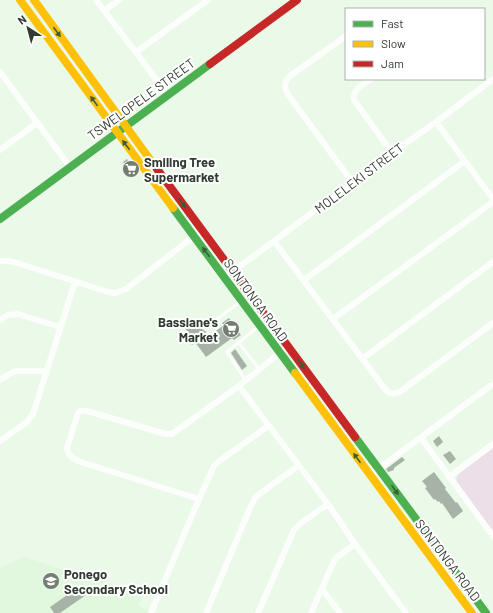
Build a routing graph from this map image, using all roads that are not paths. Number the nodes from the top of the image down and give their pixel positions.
1 (20, 0) edge
2 (34, 0) edge
3 (96, 0) edge
4 (118, 0) edge
5 (208, 0) edge
6 (298, 0) edge
7 (104, 11) junction
8 (345, 37) edge
9 (136, 52) junction
10 (0, 72) edge
11 (6, 80) junction
12 (370, 80) edge
13 (492, 83) edge
14 (0, 84) edge
15 (168, 94) junction
16 (436, 122) junction
17 (37, 123) junction
18 (126, 126) junction
19 (117, 132) junction
20 (0, 150) edge
21 (392, 153) junction
22 (465, 161) junction
23 (70, 167) junction
24 (353, 182) junction
25 (493, 200) edge
26 (0, 219) edge
27 (202, 230) junction
28 (194, 236) junction
29 (274, 241) junction
30 (0, 261) edge
31 (493, 262) edge
32 (232, 271) junction
33 (225, 277) junction
34 (304, 280) junction
35 (75, 282) junction
36 (242, 300) junction
37 (333, 319) junction
38 (0, 320) edge
39 (493, 323) edge
40 (260, 325) junction
41 (60, 327) junction
42 (205, 328) dead end
43 (238, 342) junction
44 (288, 346) junction
45 (280, 353) junction
46 (362, 359) junction
47 (259, 369) junction
48 (46, 371) junction
49 (0, 380) edge
50 (245, 380) junction
51 (493, 384) edge
52 (239, 386) junction
53 (268, 426) junction
54 (421, 438) junction
55 (0, 442) edge
56 (493, 444) edge
57 (298, 466) junction
58 (379, 468) junction
59 (370, 475) junction
60 (449, 477) junction
61 (199, 499) junction
62 (328, 504) junction
63 (493, 536) edge
64 (355, 544) junction
65 (322, 589) junction
66 (151, 613) edge
67 (206, 613) edge
68 (258, 613) edge
69 (311, 613) edge
70 (340, 613) edge
71 (406, 613) edge
72 (472, 613) edge
73 (486, 613) edge

19 -> 1 main road, SONTONGA ROAD
2 -> 18 main road, SONTONGA ROAD
3 - 7 street
4 - 7 street
5 - 9 street
6 - 15 main road, TSWELOPELE STREET
7 - 9 street
8 - 24 street
9 - 15 street
10 - 11 street
11 - 14 street
11 - 17 street
12 - 21 street
13 - 16 street, MOLELEKI STREET
15 - 18 main road, TSWELOPELE STREET
16 - 21 street, MOLELEKI STREET
16 - 22 street
17 - 20 street
17 - 23 street
18 - 19 main road, TSWELOPELE STREET
18 -> 27 main road, SONTONGA ROAD
19 - 23 main road, TSWELOPELE STREET
28 -> 19 main road, SONTONGA ROAD
21 - 24 street, MOLELEKI STREET
22 - 25 street
22 - 34 street
23 - 26 main road, TSWELOPELE STREET
24 - 29 street, MOLELEKI STREET
25 - 37 street
27 - 28 street
27 - 32 main road, SONTONGA ROAD
33 -> 28 main road, SONTONGA ROAD
28 - 35 street
29 - 32 street, MOLELEKI STREET
29 - 34 street
30 - 35 street
31 - 46 street
32 - 33 street, MOLELEKI STREET
32 - 44 main road, SONTONGA ROAD
33 - 36 main road, SONTONGA ROAD
34 - 37 street
35 - 41 street
36 - 40 main road, SONTONGA ROAD
36 - 42 lane
37 - 46 street
38 - 41 street
39 - 46 street
40 - 43 lane
40 - 45 main road, SONTONGA ROAD
41 - 48 street
43 - 47 lane
43 - 50 lane
44 - 45 street
44 -> 58 main road, SONTONGA ROAD
45 - 47 street
59 -> 45 main road, SONTONGA ROAD
47 - 50 street
48 - 49 street
48 - 55 street
50 - 52 street
51 - 54 street
52 - 53 street
52 - 61 street
53 - 57 street
53 - 61 street
54 - 58 street
54 - 60 street
56 - 60 street
57 - 62 street
57 - 67 street
58 - 59 street
58 -> 73 main road, SONTONGA ROAD
59 - 72 main road, SONTONGA ROAD
60 - 63 street
61 - 66 street
62 - 64 street
62 - 68 street
64 - 65 street
64 - 71 street
65 - 69 street
65 - 70 street

